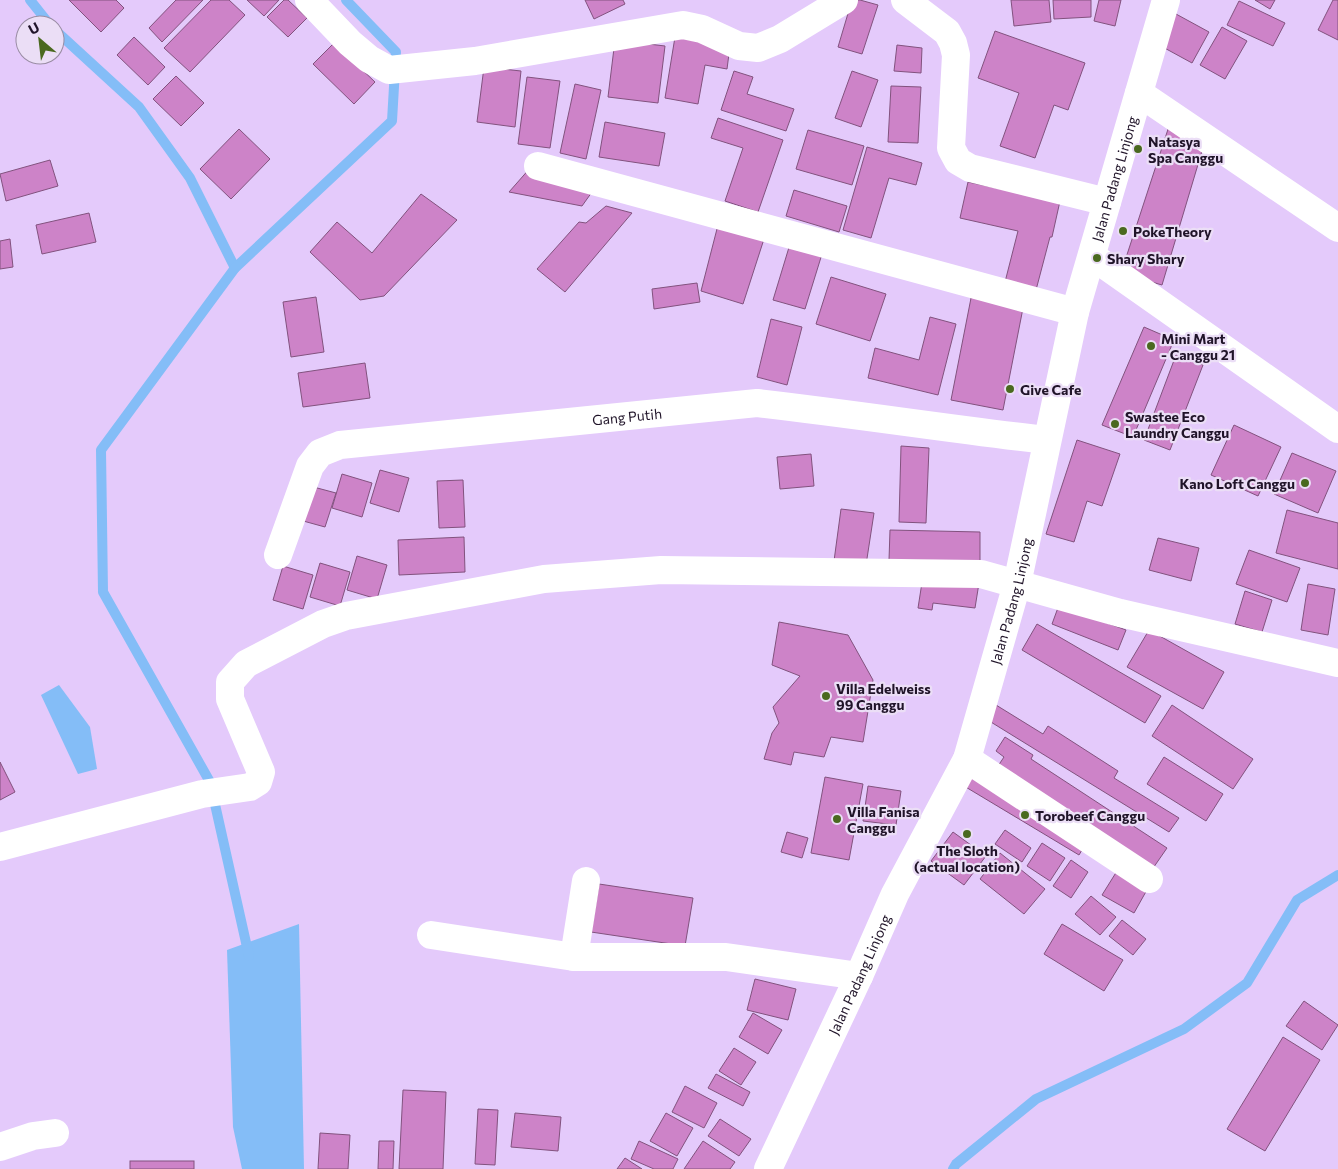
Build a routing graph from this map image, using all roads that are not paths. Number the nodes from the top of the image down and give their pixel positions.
1 (309, 0) edge
2 (904, 0) edge
3 (1166, 0) edge
4 (835, 2) edge
5 (1139, 93) junction
6 (538, 166) dead end
7 (1107, 202) junction
8 (1338, 228) edge
9 (1092, 256) junction
10 (1075, 312) junction
11 (1338, 429) edge
12 (1046, 440) junction
13 (278, 555) dead end
14 (1017, 584) junction
15 (1338, 664) edge
16 (967, 759) junction
17 (0, 847) edge
18 (1149, 879) dead end
19 (586, 881) dead end
20 (431, 935) dead end
21 (574, 957) junction
22 (859, 976) junction
23 (55, 1133) dead end
24 (0, 1147) edge
25 (768, 1169) edge

1 - 4 street
2 - 7 street
3 - 5 street, Jalan Padang Linjong
5 - 7 street, Jalan Padang Linjong
5 - 8 street
6 - 10 street
7 - 9 street, Jalan Padang Linjong
9 - 10 street, Jalan Padang Linjong
9 - 11 street
10 - 12 street, Jalan Padang Linjong
12 - 13 street, Gang Putih
12 - 14 street, Jalan Padang Linjong
14 - 15 street
14 - 16 street, Jalan Padang Linjong
14 - 17 street
16 - 18 street
16 - 22 street, Jalan Padang Linjong
19 - 21 street
20 - 21 street
21 - 22 street
22 - 25 street, Jalan Padang Linjong
23 - 24 street

